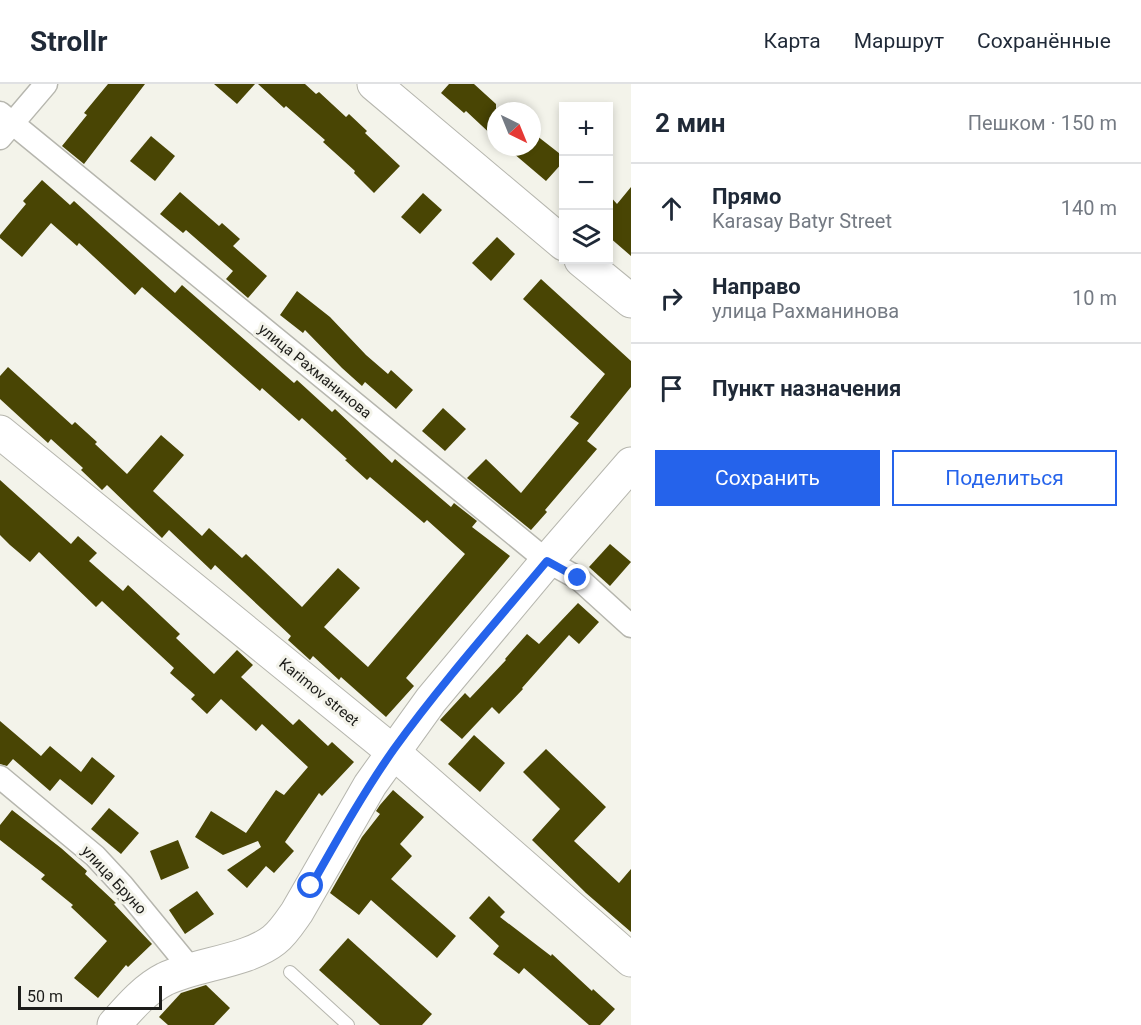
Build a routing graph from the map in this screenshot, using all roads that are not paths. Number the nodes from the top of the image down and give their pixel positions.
1 (46, 84) edge
2 (374, 84) edge
3 (4, 125) edge
4 (559, 240) edge
5 (587, 264) edge
6 (631, 301) edge
7 (0, 432) edge
8 (631, 464) edge
9 (547, 561) junction
10 (631, 626) edge
11 (392, 751) junction
12 (0, 777) edge
13 (631, 960) edge
14 (191, 969) junction
15 (290, 972) dead end
16 (121, 1023) edge
17 (348, 1025) edge

1 - 3 street
2 - 4 street
3 - 9 street, улица Рахманинова
5 - 6 street
7 - 11 street, Karimov street
8 - 9 street
9 - 10 street, улица Рахманинова
9 - 11 street
11 - 13 street, Karimov street
11 - 14 street
12 - 14 street, улица Бруно
14 - 16 street
15 - 17 lane

